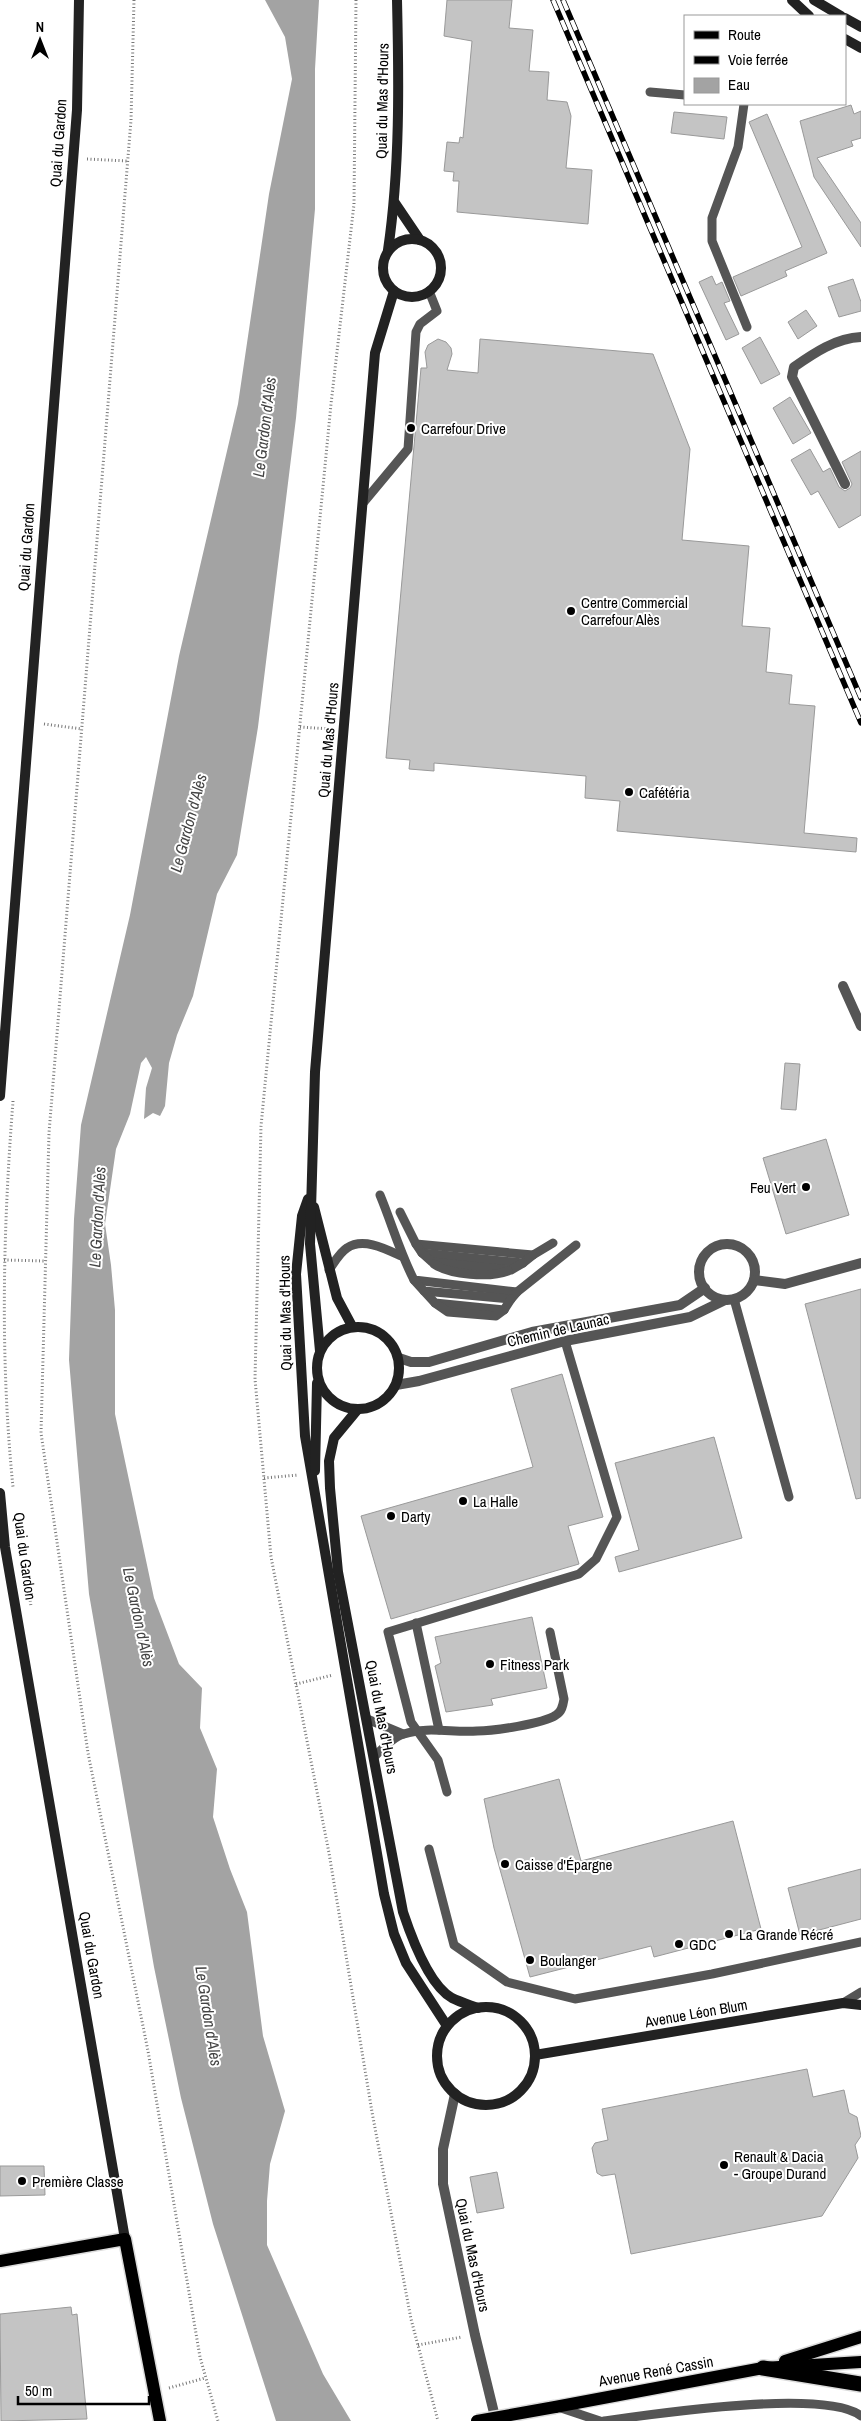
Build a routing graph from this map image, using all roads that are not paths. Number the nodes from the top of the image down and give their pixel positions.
1 (78, 0) edge
2 (397, 0) edge
3 (792, 0) edge
4 (814, 0) edge
5 (808, 15) edge
6 (838, 15) edge
7 (846, 20) edge
8 (861, 27) edge
9 (846, 40) edge
10 (861, 48) edge
11 (650, 92) dead end
12 (684, 95) edge
13 (744, 105) edge
14 (395, 203) junction
15 (420, 240) junction
16 (388, 250) junction
17 (394, 290) junction
18 (429, 291) junction
19 (747, 327) dead end
20 (861, 337) edge
21 (845, 484) dead end
22 (363, 503) junction
23 (843, 986) dead end
24 (861, 1026) edge
25 (0, 1096) edge
26 (311, 1194) junction
27 (380, 1195) dead end
28 (400, 1212) dead end
29 (553, 1243) dead end
30 (416, 1244) junction
31 (576, 1245) dead end
32 (422, 1252) junction
33 (401, 1256) junction
34 (533, 1256) junction
35 (523, 1263) junction
36 (861, 1263) edge
37 (329, 1270) junction
38 (414, 1280) junction
39 (754, 1280) junction
40 (705, 1288) junction
41 (424, 1291) junction
42 (514, 1296) junction
43 (729, 1299) junction
44 (352, 1326) junction
45 (565, 1341) junction
46 (320, 1351) junction
47 (399, 1358) junction
48 (317, 1378) junction
49 (396, 1385) junction
50 (358, 1409) junction
51 (0, 1492) edge
52 (314, 1492) junction
53 (789, 1497) dead end
54 (416, 1623) junction
55 (550, 1632) dead end
56 (367, 1719) junction
57 (439, 1730) junction
58 (418, 1732) junction
59 (403, 1734) junction
60 (374, 1757) junction
61 (447, 1792) dead end
62 (429, 1849) dead end
63 (861, 1942) edge
64 (861, 1992) edge
65 (843, 2003) junction
66 (861, 2005) edge
67 (478, 2008) junction
68 (447, 2026) junction
69 (535, 2056) junction
70 (455, 2094) junction
71 (125, 2239) junction
72 (0, 2261) edge
73 (861, 2337) edge
74 (861, 2362) edge
75 (763, 2368) junction
76 (861, 2384) edge
77 (555, 2406) junction
78 (861, 2416) edge
79 (160, 2421) edge
80 (477, 2421) edge
81 (496, 2421) edge
82 (602, 2421) edge

1 - 25 street, Quai du Gardon
2 - 14 street, Quai du Mas d'Hours
3 - 5 street
4 - 6 street
7 - 8 street
9 - 10 street
11 - 12 lane
13 - 19 lane
14 - 15 street
14 - 16 street, Quai du Mas d'Hours
15 - 16 street
15 - 18 street
16 - 17 street
17 - 18 street
17 - 22 street, Quai du Mas d'Hours
18 - 22 lane
20 - 21 street
22 - 26 street, Quai du Mas d'Hours
23 - 24 street
26 - 37 street, Quai du Mas d'Hours
26 - 46 street, Quai du Mas d'Hours
26 - 52 street, Quai du Mas d'Hours
27 - 33 lane
28 - 30 lane
29 - 34 lane
30 - 32 lane
30 - 34 lane
31 - 42 lane
32 - 35 lane
32 - 35 lane
33 - 37 lane
33 - 38 lane
34 - 35 lane
36 - 39 street
37 - 44 street, Quai du Mas d'Hours
38 - 41 lane
38 - 42 lane
39 - 40 street
39 - 43 street
40 - 43 street
40 - 47 street, Chemin de Launac
41 - 42 lane
41 - 42 lane
43 - 45 street, Chemin de Launac
43 - 53 lane
44 - 46 street
44 - 47 street
45 - 49 street, Chemin de Launac
45 - 54 lane
46 - 48 street
47 - 49 street
48 - 50 street
48 - 52 street, Quai du Mas d'Hours
49 - 50 street
50 - 56 street, Quai du Mas d'Hours
51 - 71 street, Quai du Gardon
52 - 68 street, Quai du Mas d'Hours
54 - 57 lane
54 - 58 lane
55 - 57 lane
56 - 59 lane
56 - 60 street, Quai du Mas d'Hours
57 - 58 lane
58 - 59 lane
58 - 61 lane
59 - 60 lane
60 - 67 street, Quai du Mas d'Hours
62 - 63 lane
64 - 65 lane
65 - 66 street, Avenue Léon Blum
65 - 69 street, Avenue Léon Blum
67 - 68 street
67 - 69 street
68 - 70 street
69 - 70 street
70 - 81 street, Quai du Mas d'Hours
71 - 72 main road
71 - 79 main road, Quai du Gardon
73 - 75 main road, Avenue René Cassin
74 - 75 main road, Avenue René Cassin
75 - 76 highway
75 - 77 main road, Avenue René Cassin
77 - 80 main road, Avenue René Cassin, bridge
77 - 82 lane
78 - 82 lane

